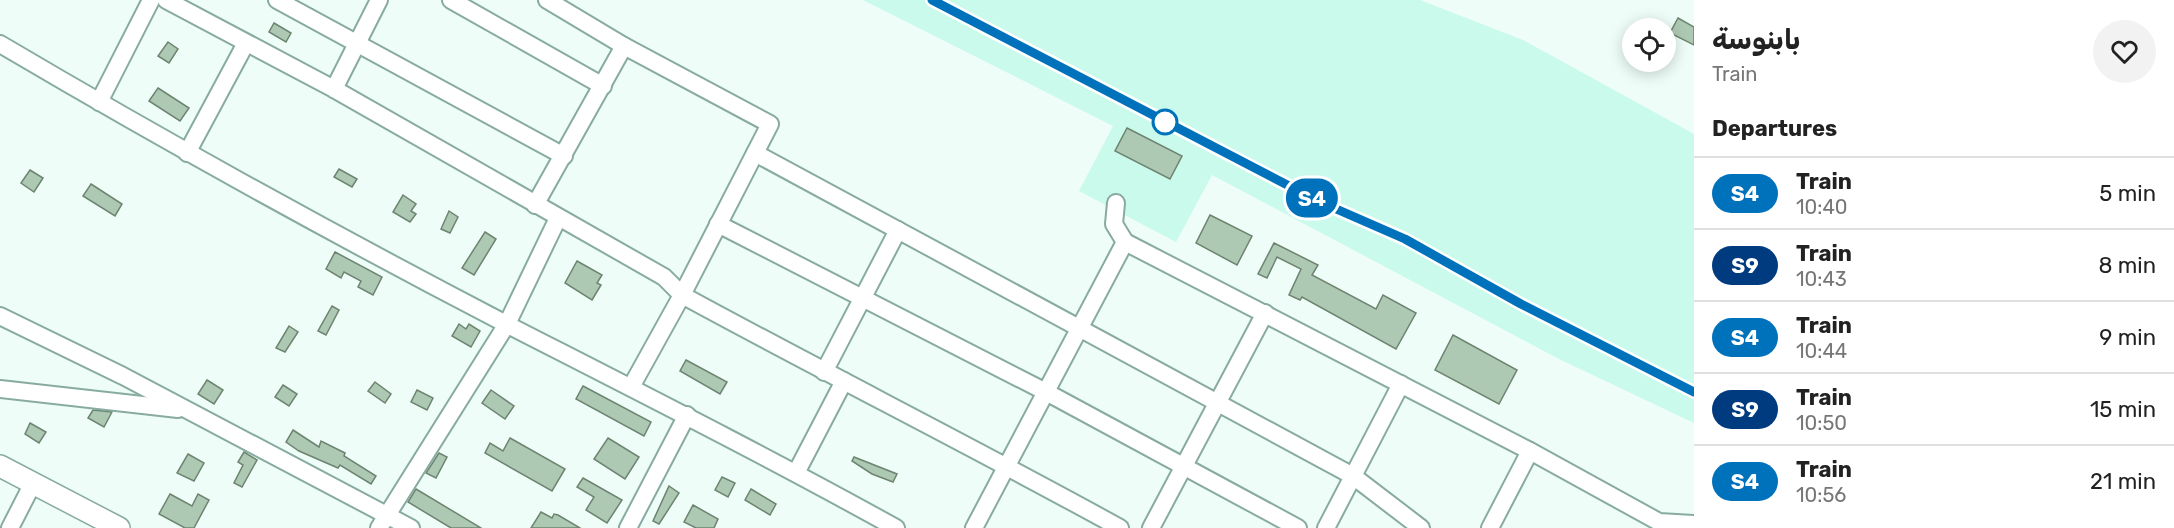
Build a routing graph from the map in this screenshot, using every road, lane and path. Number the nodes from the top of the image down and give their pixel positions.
1 (151, 0) edge
2 (166, 0) edge
3 (277, 0) edge
4 (379, 0) edge
5 (451, 0) edge
6 (547, 0) edge
7 (358, 42) junction
8 (246, 43) junction
9 (0, 44) edge
10 (624, 46) junction
11 (603, 86) junction
12 (334, 89) junction
13 (99, 102) junction
14 (187, 153) junction
15 (755, 153) junction
16 (564, 156) junction
17 (1116, 203) dead end
18 (535, 205) junction
19 (558, 218) junction
20 (718, 224) junction
21 (898, 230) junction
22 (1125, 242) junction
23 (682, 295) junction
24 (863, 298) junction
25 (1264, 313) junction
26 (0, 316) edge
27 (507, 324) junction
28 (1080, 329) junction
29 (824, 372) junction
30 (844, 381) junction
31 (1401, 384) junction
32 (631, 387) junction
33 (0, 389) edge
34 (1046, 393) junction
35 (1216, 403) junction
36 (188, 410) junction
37 (687, 415) junction
38 (1530, 451) junction
39 (1007, 465) junction
40 (1184, 465) junction
41 (0, 466) edge
42 (796, 472) junction
43 (1353, 476) junction
44 (33, 483) junction
45 (384, 521) edge
46 (1694, 524) edge
47 (1658, 525) edge
48 (9, 528) edge
49 (119, 528) edge
50 (411, 528) edge
51 (628, 528) edge
52 (896, 528) edge
53 (974, 528) edge
54 (1120, 528) edge
55 (1150, 528) edge
56 (1298, 528) edge
57 (1326, 528) edge
58 (1421, 528) edge
59 (1490, 528) edge

1 - 13 street
2 - 8 street
3 - 7 street
4 - 7 street
5 - 11 street
6 - 10 street
7 - 12 street
7 - 16 street
8 - 12 street
8 - 14 street
9 - 13 street
10 - 11 street
10 - 15 street
11 - 16 street
12 - 18 street
13 - 14 street
14 - 27 street
15 - 20 street
15 - 21 street
16 - 18 street
17 - 22 street
18 - 19 street
19 - 23 street
19 - 27 street
20 - 23 street
20 - 24 street
21 - 24 street
21 - 28 street
22 - 25 street
22 - 28 street
23 - 29 street
23 - 32 street
24 - 29 street
24 - 34 street
25 - 31 street
25 - 35 street
26 - 36 street
27 - 32 street
27 - 45 street
28 - 34 street
28 - 35 street
29 - 30 street
30 - 39 street
30 - 42 street
31 - 38 street
31 - 43 street
32 - 37 street
33 - 36 street
34 - 39 street
34 - 40 street
35 - 40 street
35 - 43 street
36 - 45 street
37 - 42 street
37 - 51 street
38 - 47 street
38 - 59 street
39 - 53 street
39 - 54 street
40 - 55 street
40 - 56 street
41 - 44 main road
42 - 52 street
43 - 57 street
43 - 58 street
44 - 48 street
44 - 49 main road
45 - 50 street
46 - 47 street

